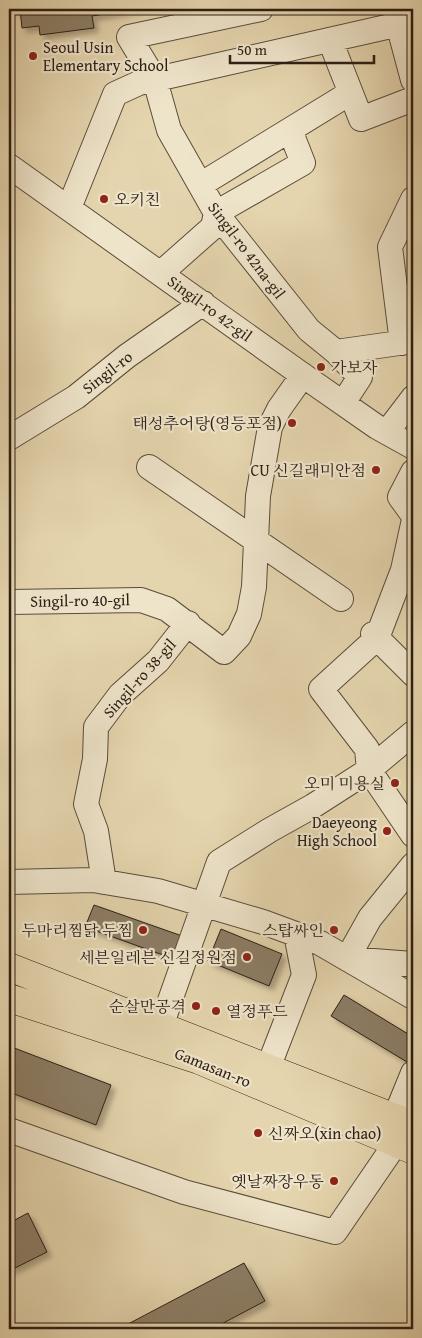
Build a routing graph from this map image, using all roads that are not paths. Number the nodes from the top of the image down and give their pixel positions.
1 (261, 9) edge
2 (406, 23) edge
3 (330, 40) junction
4 (155, 80) junction
5 (413, 80) edge
6 (350, 93) junction
7 (413, 99) edge
8 (290, 130) junction
9 (9, 166) edge
10 (200, 185) junction
11 (413, 199) edge
12 (69, 208) junction
13 (216, 213) junction
14 (161, 274) junction
15 (203, 303) junction
16 (408, 342) edge
17 (336, 352) junction
18 (303, 375) junction
19 (413, 398) edge
20 (343, 403) junction
21 (387, 432) junction
22 (9, 438) edge
23 (413, 447) edge
24 (150, 467) dead end
25 (413, 472) edge
26 (413, 515) edge
27 (413, 524) edge
28 (256, 540) junction
29 (341, 598) dead end
30 (9, 602) edge
31 (188, 623) junction
32 (375, 636) junction
33 (413, 674) edge
34 (413, 733) edge
35 (369, 770) junction
36 (413, 835) edge
37 (413, 865) edge
38 (9, 882) edge
39 (104, 882) junction
40 (202, 905) junction
41 (296, 934) junction
42 (347, 959) junction
43 (413, 964) edge
44 (9, 967) edge
45 (413, 997) edge
46 (9, 998) edge
47 (161, 1026) junction
48 (268, 1068) junction
49 (413, 1074) edge
50 (9, 1130) edge
51 (405, 1132) edge

1 - 4 street, Singil-ro 42na-gil
2 - 3 street
2 - 5 street
3 - 4 street
3 - 6 street
4 - 10 street, Singil-ro 42na-gil
4 - 12 street
6 - 7 street
6 - 8 street
8 - 10 street
8 - 13 street
9 - 12 street, Singil-ro 42-gil
10 - 13 street, Singil-ro 42na-gil
11 - 16 street
12 - 14 street, Singil-ro 42-gil
13 - 14 street
13 - 17 street, Singil-ro 42na-gil
14 - 15 street, Singil-ro 42-gil
15 - 18 street, Singil-ro 42-gil
15 - 22 street, Singil-ro
16 - 17 street
17 - 20 street, Singil-ro 42na-gil
18 - 20 street, Singil-ro 42-gil
18 - 28 street, Singil-ro 40-gil
19 - 21 street
20 - 21 street, Singil-ro 42-gil
21 - 23 street, Singil-ro 42-gil
24 - 28 street
25 - 26 street
27 - 32 street
28 - 29 street
28 - 31 street, Singil-ro 40-gil
30 - 31 street, Singil-ro 40-gil
31 - 39 street, Singil-ro 38-gil
32 - 33 street
32 - 35 street
34 - 35 street
35 - 36 street
35 - 40 street
37 - 42 street
38 - 39 street
39 - 40 street
40 - 41 street
40 - 47 street
41 - 42 street
41 - 48 street
42 - 43 street
42 - 45 street
44 - 47 main road, Gamasan-ro
46 - 51 main road, Gamasan-ro
47 - 48 main road, Gamasan-ro
48 - 51 main road, Gamasan-ro
49 - 51 street
50 - 51 street

